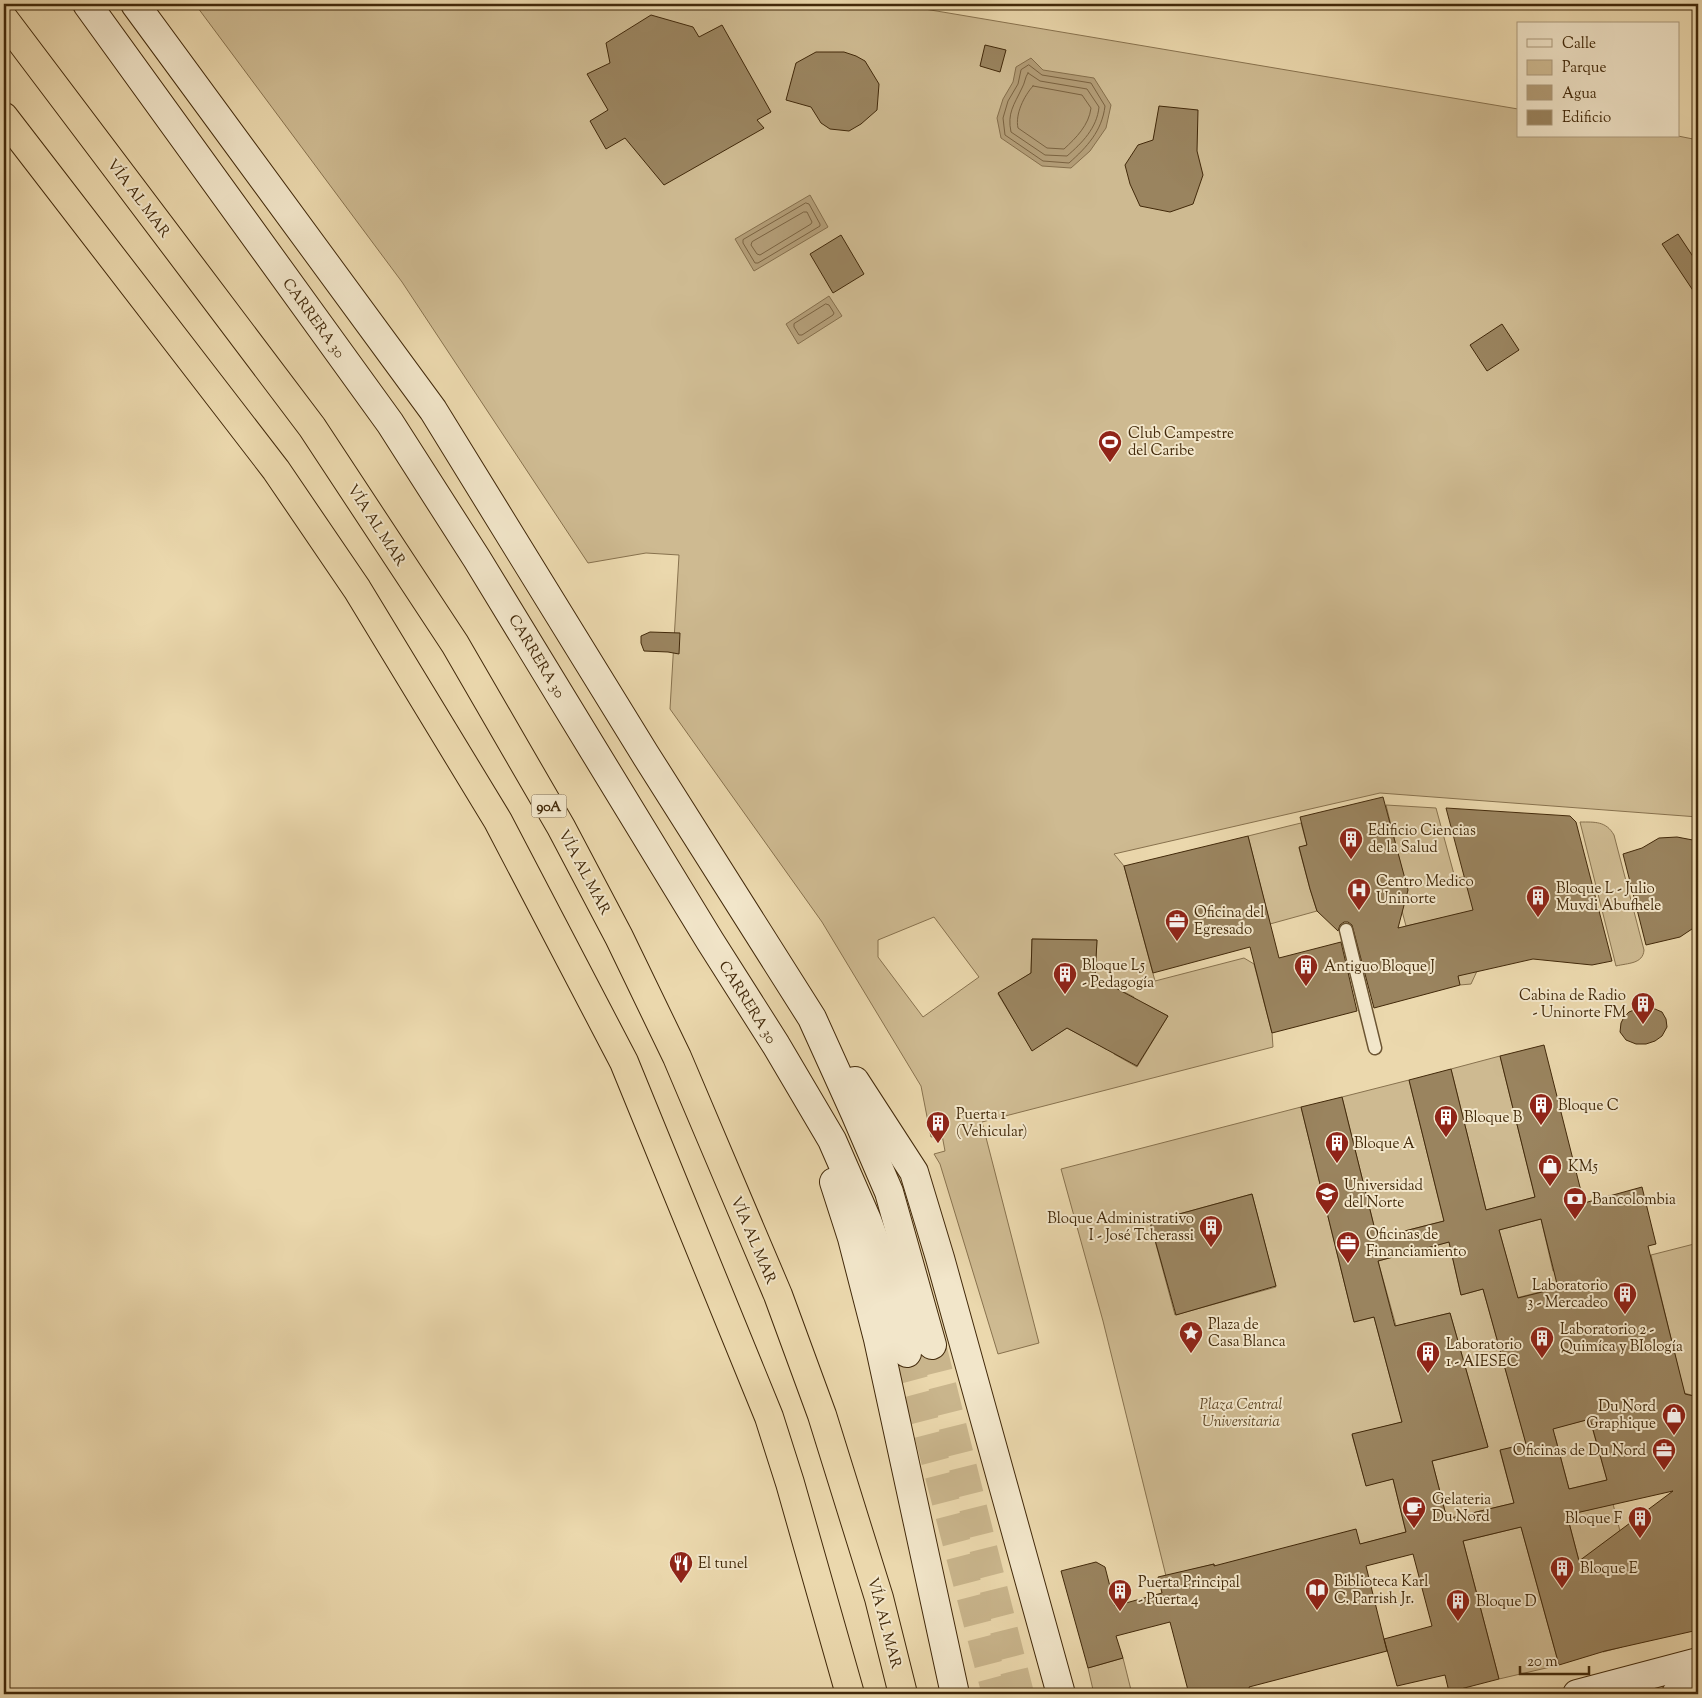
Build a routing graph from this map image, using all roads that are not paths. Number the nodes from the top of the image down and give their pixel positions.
1 (87, 4) edge
2 (135, 4) edge
3 (4, 19) edge
4 (4, 116) edge
5 (1346, 930) dead end
6 (812, 1018) junction
7 (776, 1046) junction
8 (1375, 1048) dead end
9 (1698, 1662) edge
10 (1698, 1688) edge
11 (850, 1694) edge
12 (904, 1694) edge
13 (955, 1694) edge
14 (1061, 1694) edge
15 (1577, 1694) edge
16 (1676, 1694) edge

1 - 7 main road, CARRERA 30
2 - 6 main road, CARRERA 30
3 - 12 highway, VÍA AL MAR / 90A
4 - 11 highway
5 - 8 lane
6 - 7 main road, CARRERA 30
6 - 14 main road
7 - 13 main road
9 - 15 main road
10 - 16 main road

